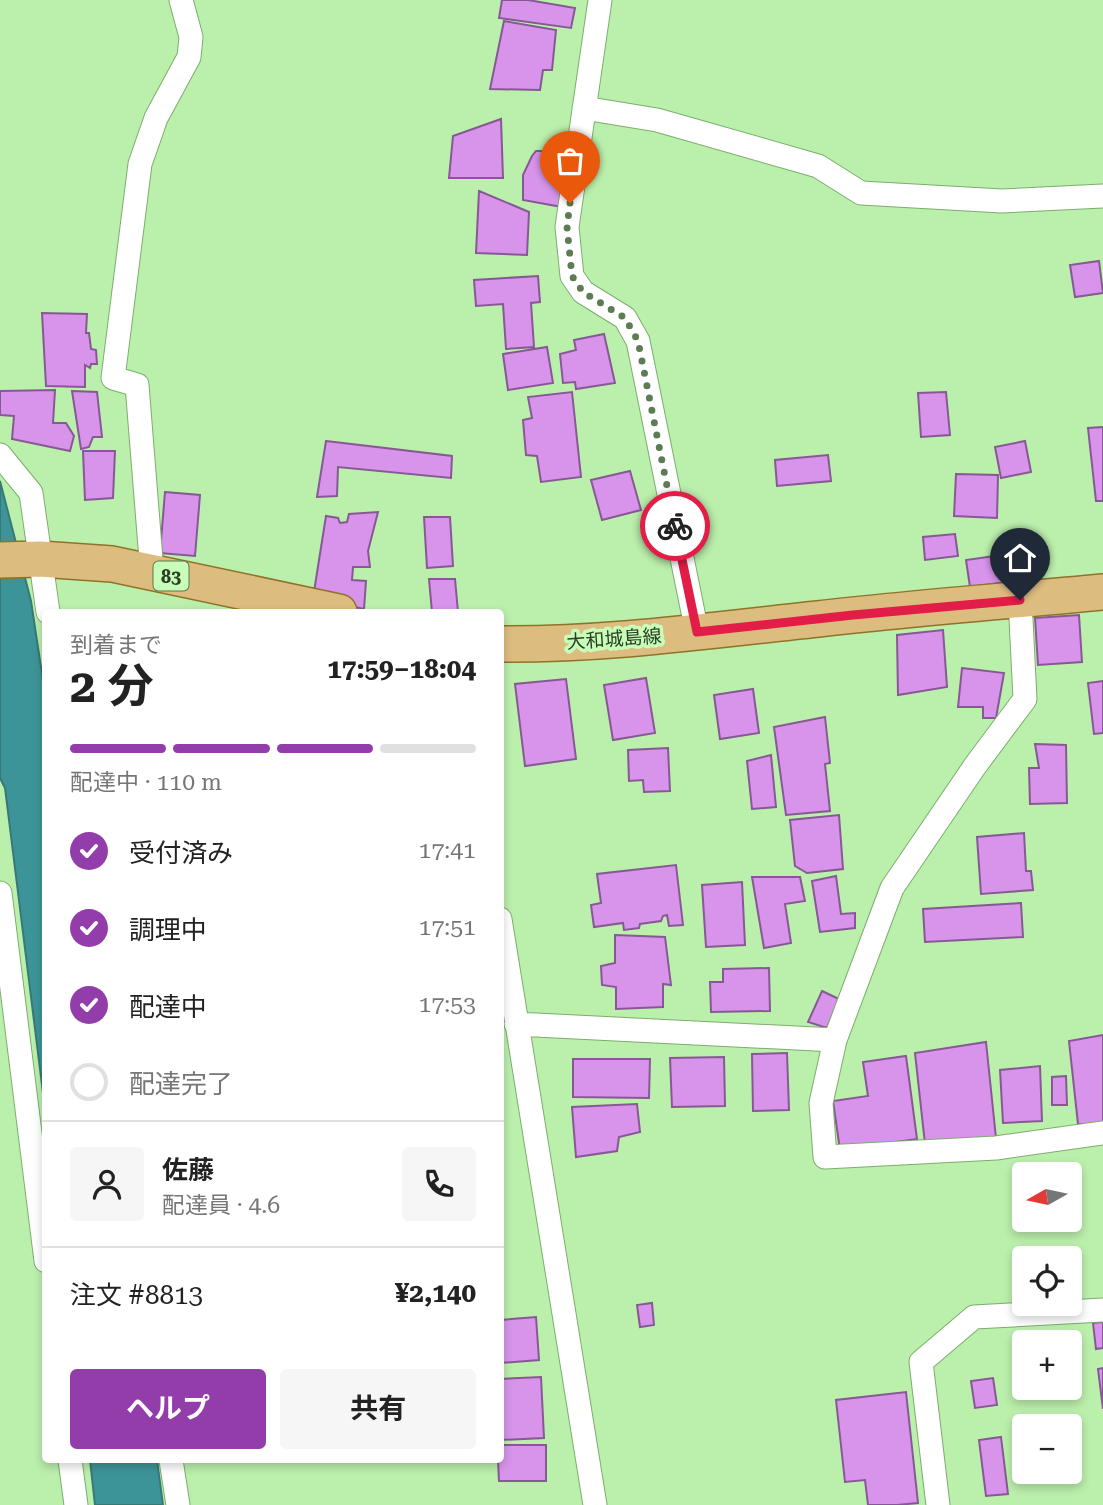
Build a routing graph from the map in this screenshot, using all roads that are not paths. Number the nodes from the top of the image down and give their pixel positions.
1 (181, 0) edge
2 (600, 0) edge
3 (584, 108) junction
4 (1103, 196) edge
5 (0, 455) edge
6 (40, 559) junction
7 (0, 560) edge
8 (152, 572) junction
9 (1103, 592) edge
10 (1020, 600) junction
11 (48, 609) edge
12 (325, 609) edge
13 (697, 632) junction
14 (504, 644) edge
15 (0, 893) edge
16 (504, 945) edge
17 (516, 1024) junction
18 (835, 1040) junction
19 (1103, 1133) edge
20 (42, 1229) edge
21 (1103, 1310) edge
22 (70, 1463) edge
23 (171, 1463) edge
24 (76, 1505) edge
25 (178, 1505) edge
26 (595, 1505) edge
27 (938, 1505) edge

1 - 8 street
2 - 3 street
3 - 4 street
3 - 13 street
5 - 6 street
6 - 7 main road, 83
6 - 8 main road, 83
6 - 11 street
8 - 12 main road, 83
9 - 10 main road, 大和城島線
10 - 13 main road, 大和城島線
10 - 18 street
13 - 14 main road, 大和城島線
15 - 20 street
16 - 17 street
17 - 18 street
17 - 26 street
18 - 19 street
21 - 27 street
22 - 24 street
23 - 25 street

